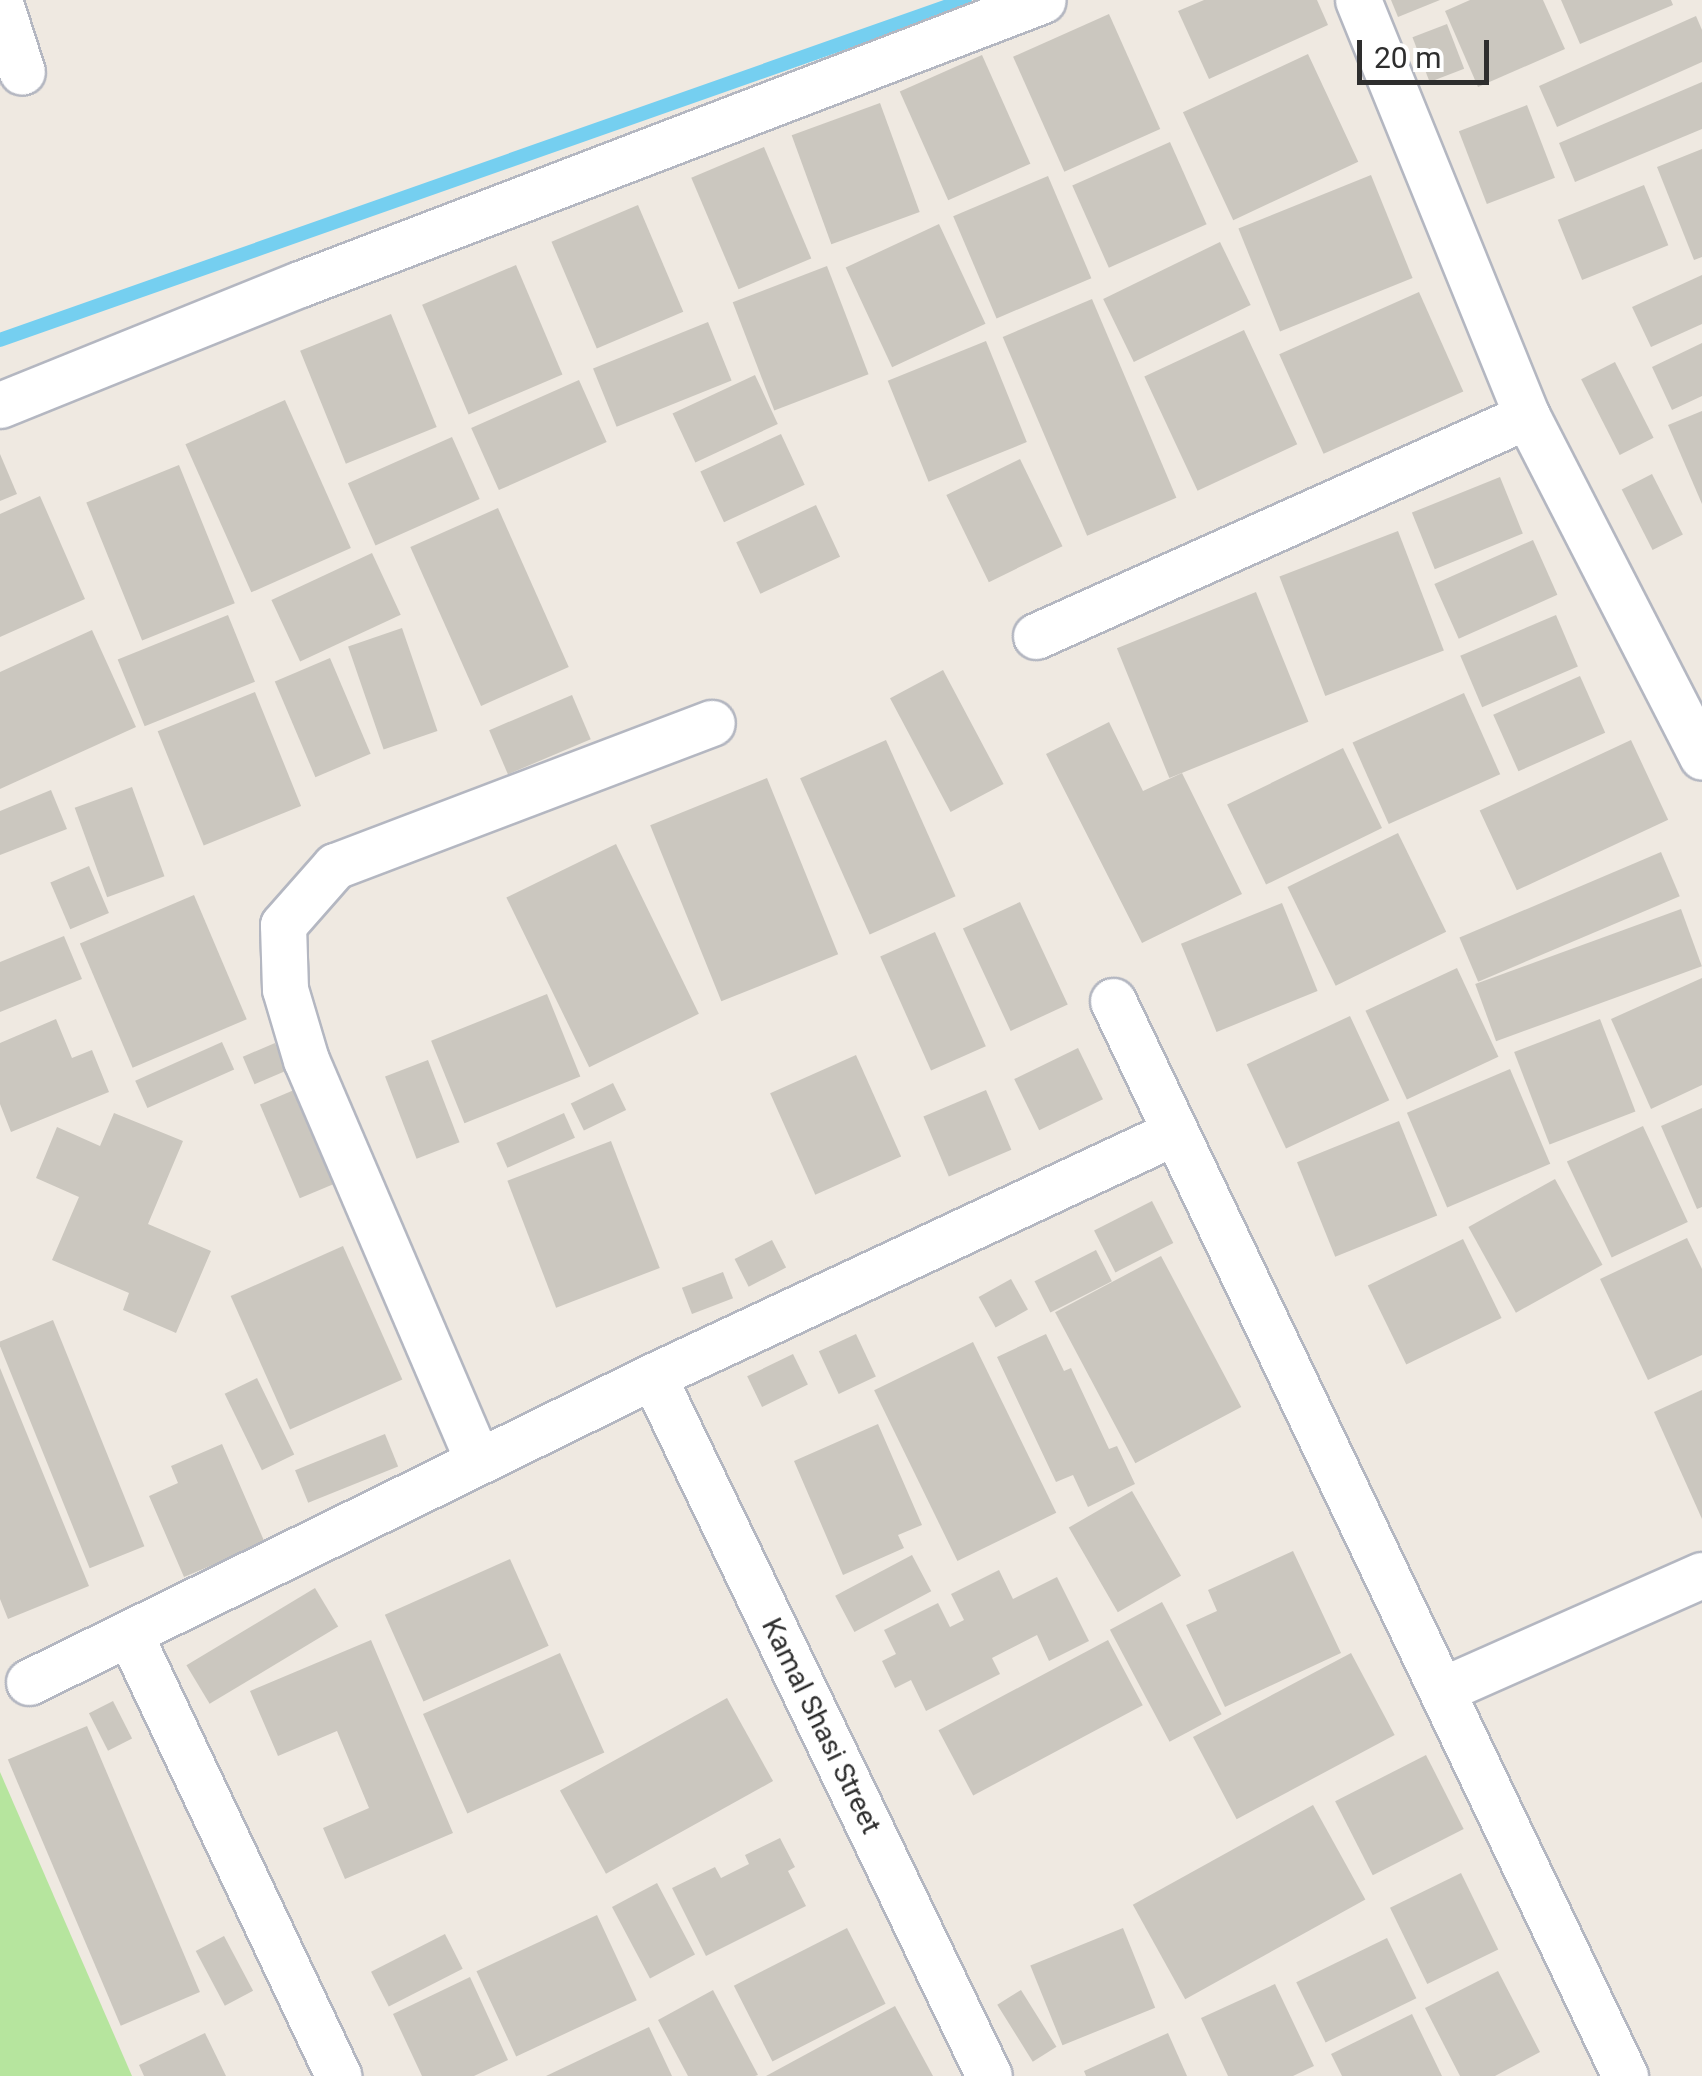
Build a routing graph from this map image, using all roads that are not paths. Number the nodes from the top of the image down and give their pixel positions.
1 (1043, 0) edge
2 (1358, 0) edge
3 (0, 3) edge
4 (22, 72) dead end
5 (0, 405) edge
6 (1527, 416) junction
7 (1036, 636) dead end
8 (712, 723) dead end
9 (1702, 756) edge
10 (1113, 1000) dead end
11 (1174, 1132) junction
12 (652, 1376) junction
13 (478, 1461) junction
14 (1702, 1574) edge
15 (130, 1635) junction
16 (29, 1682) dead end
17 (1442, 1690) junction
18 (338, 2076) edge
19 (988, 2076) edge
20 (1625, 2076) edge

1 - 5 street
2 - 6 street
3 - 4 street
6 - 7 street
6 - 9 street
8 - 13 street
10 - 11 street
11 - 12 street
11 - 17 street
12 - 13 street
12 - 19 street, Kamal Shasi Street
13 - 15 street
14 - 17 street
15 - 16 street
15 - 18 street
17 - 20 street

